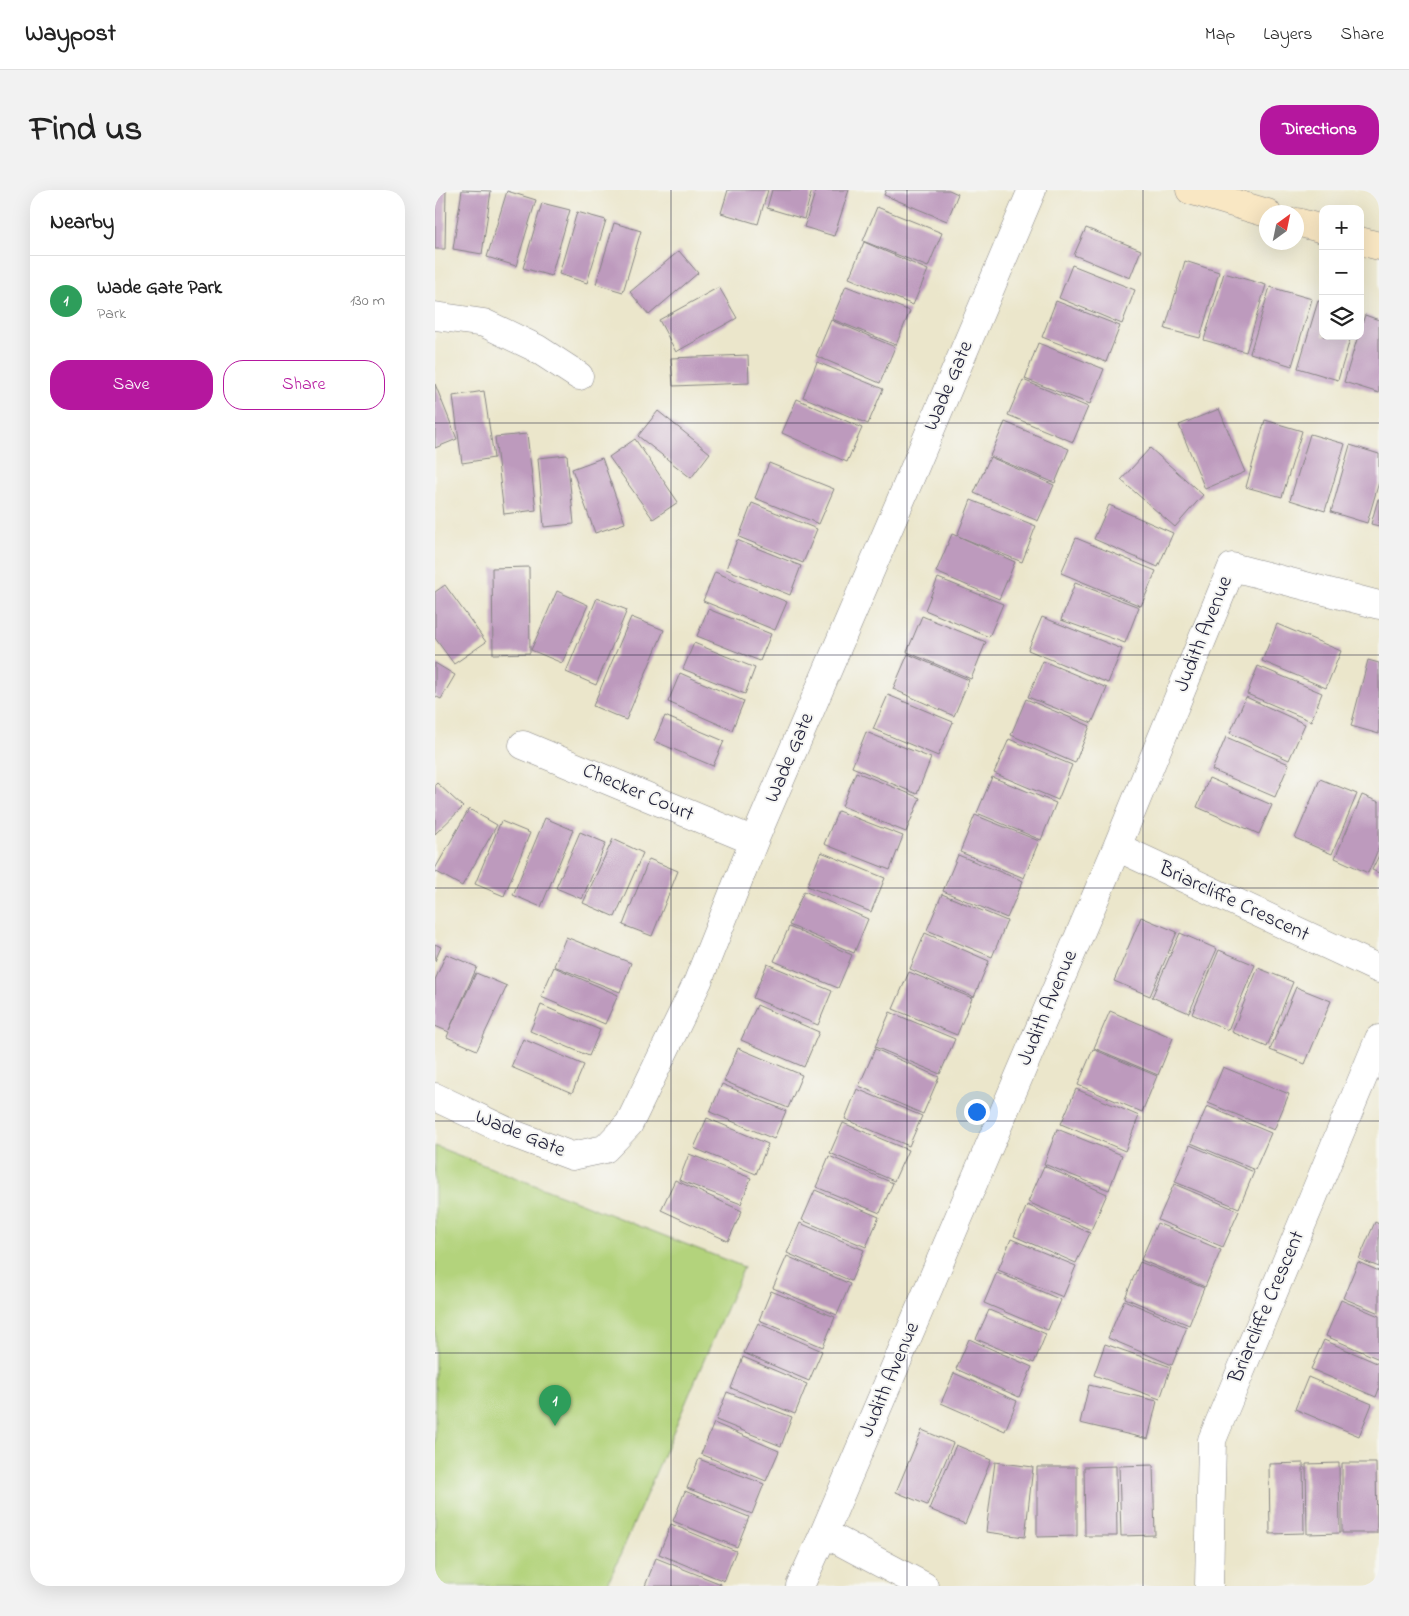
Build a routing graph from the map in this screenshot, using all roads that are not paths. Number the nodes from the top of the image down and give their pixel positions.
1 (1032, 190) edge
2 (1190, 190) edge
3 (1259, 211) edge
4 (1304, 224) edge
5 (1319, 229) edge
6 (1364, 242) edge
7 (1379, 246) edge
8 (435, 316) edge
9 (579, 376) dead end
10 (1379, 605) edge
11 (523, 745) dead end
12 (754, 841) junction
13 (1117, 847) junction
14 (1379, 969) edge
15 (1379, 1039) edge
16 (435, 1096) edge
17 (824, 1534) junction
18 (800, 1586) edge
19 (924, 1586) edge
20 (1209, 1586) edge

1 - 12 street, Wade Gate
2 - 3 street
4 - 5 street
6 - 7 street
8 - 9 street
10 - 13 street, Judith Avenue
11 - 12 street, Checker Court
12 - 16 street, Wade Gate
13 - 14 street, Briarcliffe Crescent
13 - 17 street, Judith Avenue
15 - 20 street, Briarcliffe Crescent
17 - 18 street, Judith Avenue
17 - 19 street

